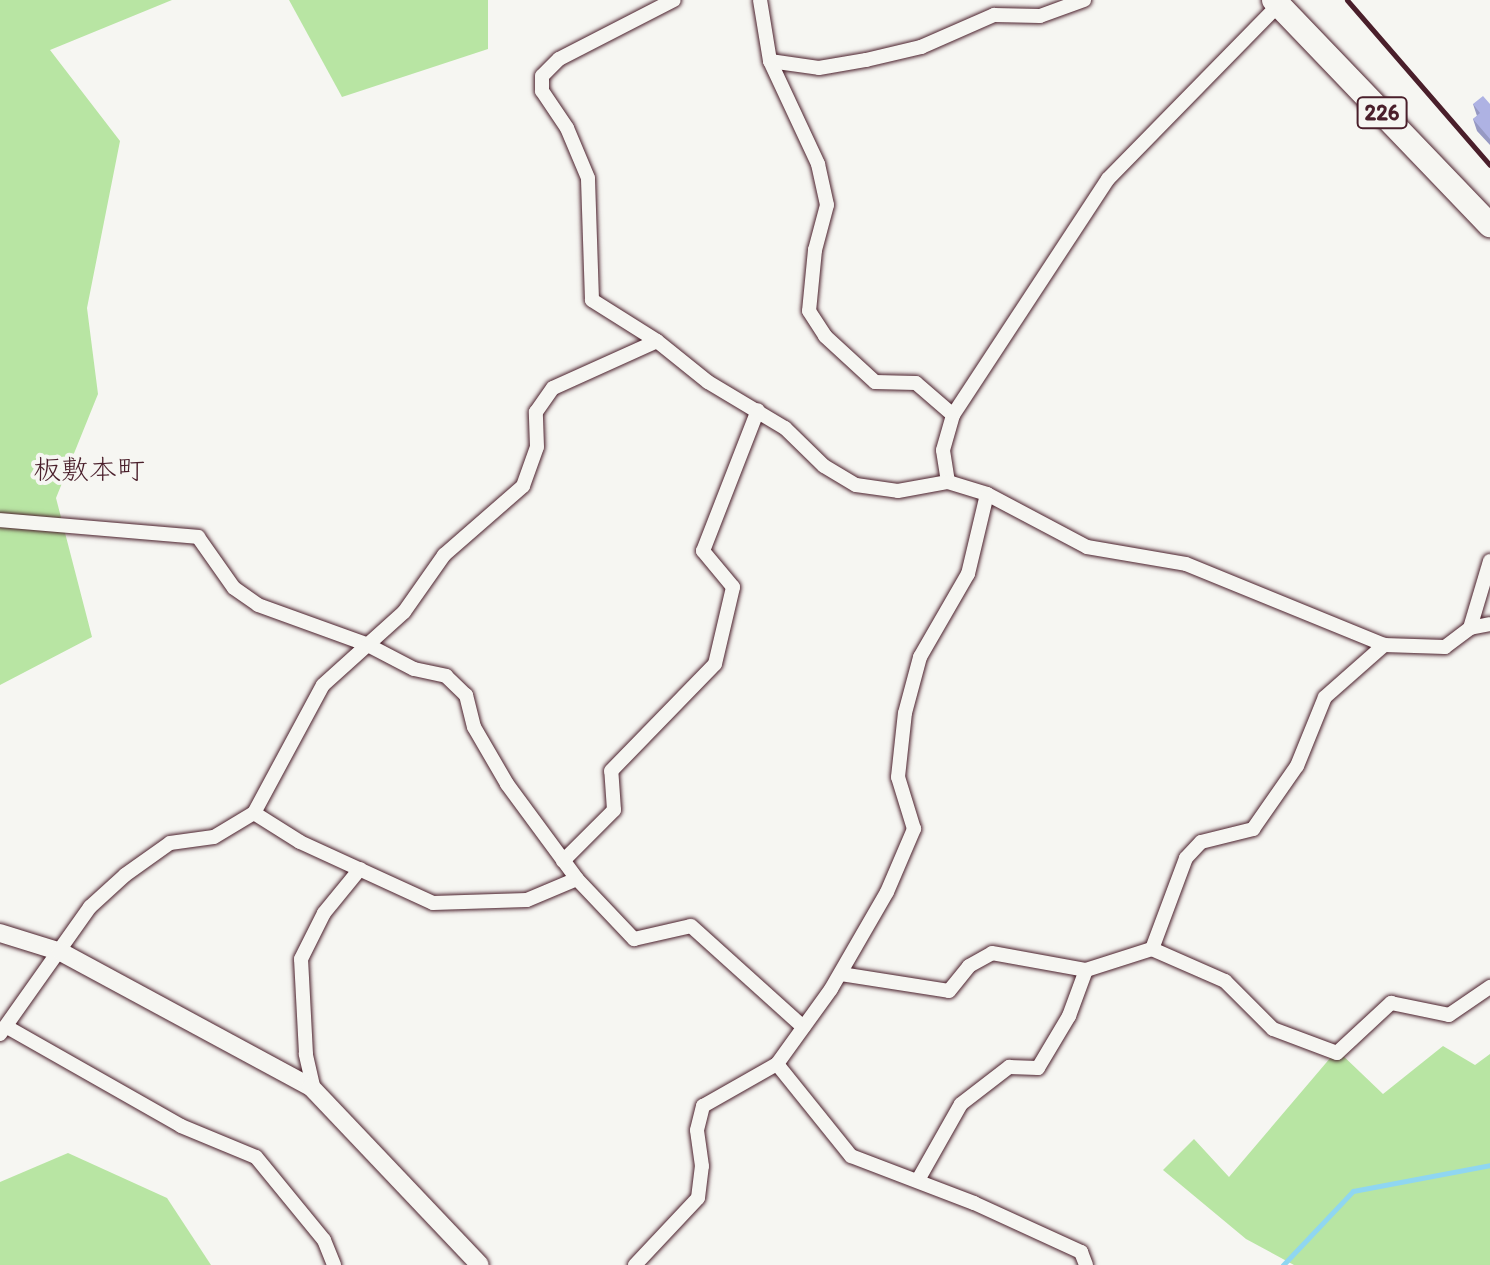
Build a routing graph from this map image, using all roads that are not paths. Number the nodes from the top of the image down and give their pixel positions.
1 (674, 0) edge
2 (760, 0) edge
3 (1084, 0) edge
4 (1279, 2) edge
5 (770, 61) junction
6 (1490, 225) edge
7 (657, 341) junction
8 (758, 410) junction
9 (953, 415) junction
10 (948, 482) junction
11 (987, 494) junction
12 (0, 520) edge
13 (1490, 561) edge
14 (1490, 624) edge
15 (1470, 628) junction
16 (366, 644) junction
17 (1384, 645) junction
18 (254, 813) junction
19 (563, 861) junction
20 (360, 869) junction
21 (577, 879) junction
22 (0, 933) edge
23 (1152, 949) junction
24 (61, 952) junction
25 (1086, 970) junction
26 (841, 974) junction
27 (1490, 987) edge
28 (803, 1027) junction
29 (3, 1030) edge
30 (777, 1064) junction
31 (314, 1090) junction
32 (918, 1180) junction
33 (334, 1265) edge
34 (480, 1265) edge
35 (635, 1265) edge
36 (1086, 1265) edge

1 - 7 street
2 - 5 street
3 - 5 street
4 - 6 highway, 226
4 - 9 street
5 - 9 street
7 - 8 street
7 - 16 street
8 - 10 street
8 - 19 street
9 - 10 street
10 - 11 street
11 - 17 street
11 - 26 street
12 - 16 street
13 - 15 street
14 - 15 street
15 - 17 street
16 - 18 street
16 - 19 street
17 - 23 street
18 - 20 street
18 - 24 street
19 - 21 street
20 - 21 street
20 - 31 street
21 - 28 street
22 - 24 street
23 - 25 street
23 - 27 street
24 - 29 street
24 - 31 street
25 - 26 street
25 - 32 street
26 - 28 street
28 - 30 street
29 - 33 street
30 - 32 street
30 - 35 street
31 - 34 street
32 - 36 street

